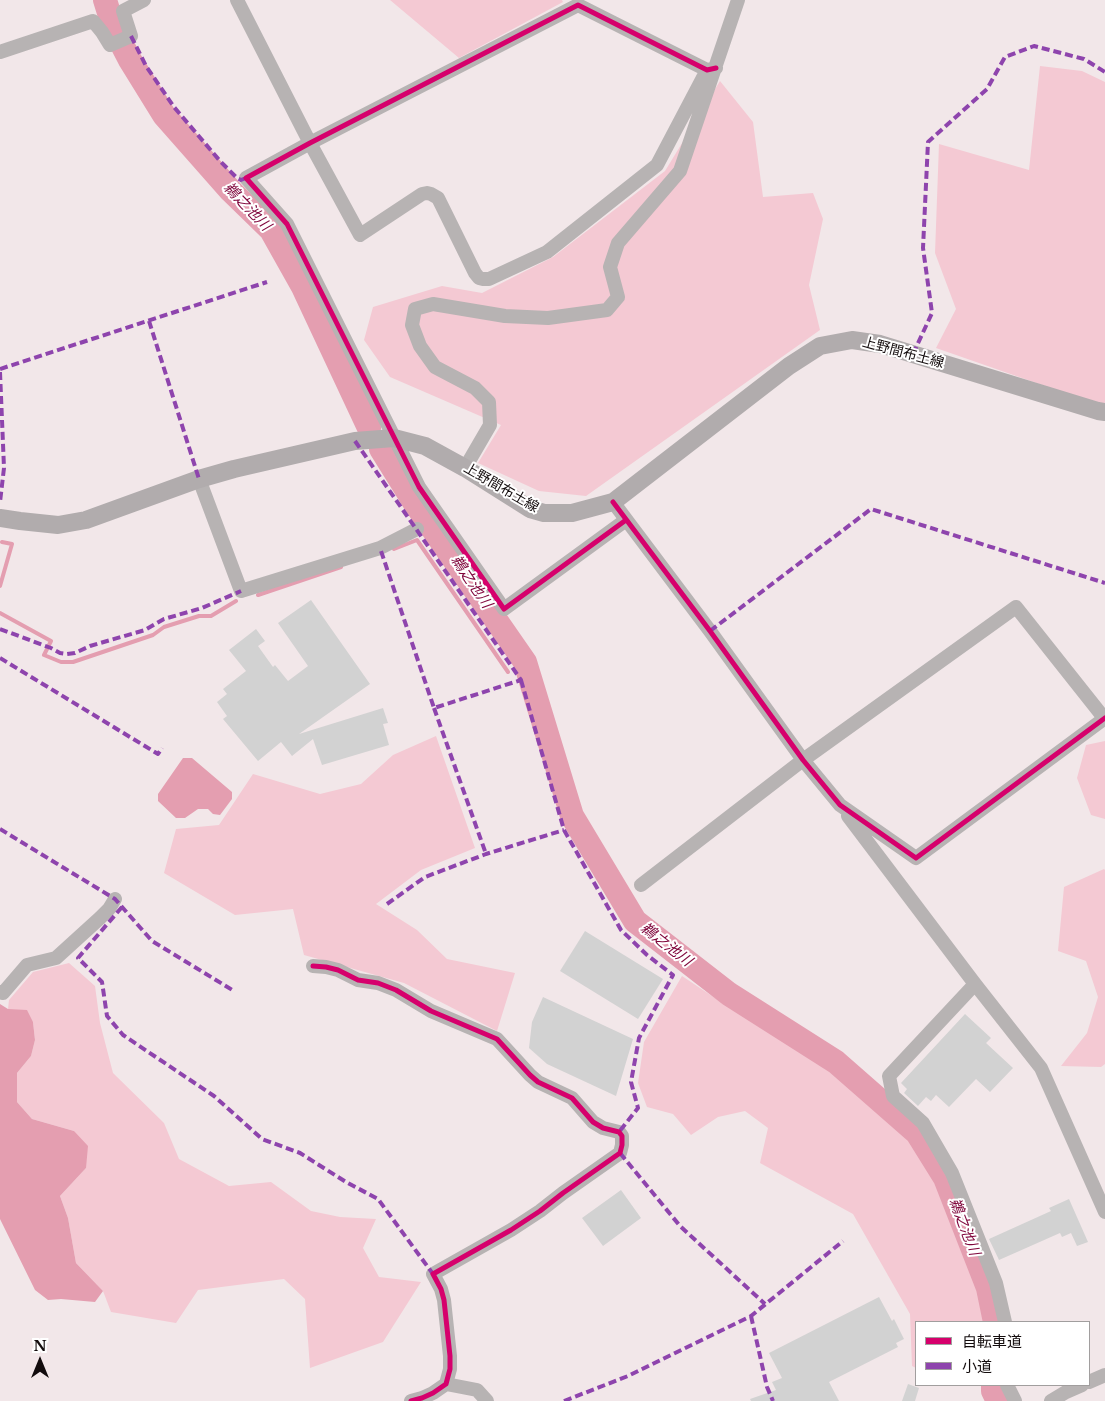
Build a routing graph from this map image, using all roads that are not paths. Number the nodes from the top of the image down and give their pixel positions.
1 (144, 0) edge
2 (237, 0) edge
3 (738, 0) edge
4 (0, 52) edge
5 (712, 69) junction
6 (310, 143) junction
7 (1105, 412) edge
8 (394, 438) junction
9 (464, 468) junction
10 (199, 479) junction
11 (613, 502) junction
12 (0, 518) edge
13 (626, 520) junction
14 (418, 529) dead end
15 (1104, 718) edge
16 (803, 760) junction
17 (840, 805) junction
18 (641, 885) dead end
19 (115, 899) dead end
20 (313, 966) dead end
21 (975, 984) junction
22 (0, 992) edge
23 (1105, 1212) edge
24 (1004, 1321) edge
25 (1105, 1375) edge
26 (1090, 1382) edge
27 (446, 1384) junction
28 (1007, 1386) edge
29 (1080, 1386) edge
30 (411, 1401) edge
31 (487, 1401) edge
32 (1015, 1401) edge
33 (1051, 1401) edge

1 - 4 street
2 - 6 street
3 - 5 street
5 - 6 street
5 - 6 street
5 - 9 street
6 - 8 street
7 - 11 main road, 上野間布土線
8 - 9 main road, 上野間布土線
8 - 10 main road, 上野間布土線
8 - 13 street
9 - 11 main road, 上野間布土線
10 - 12 main road, 上野間布土線
10 - 14 street
11 - 13 street
13 - 16 street
15 - 16 street
15 - 17 street
16 - 17 street
16 - 18 street
17 - 21 street
19 - 22 street
20 - 27 street
21 - 23 street
21 - 24 street
25 - 26 street
27 - 30 street
27 - 31 street
28 - 32 street
29 - 33 street

